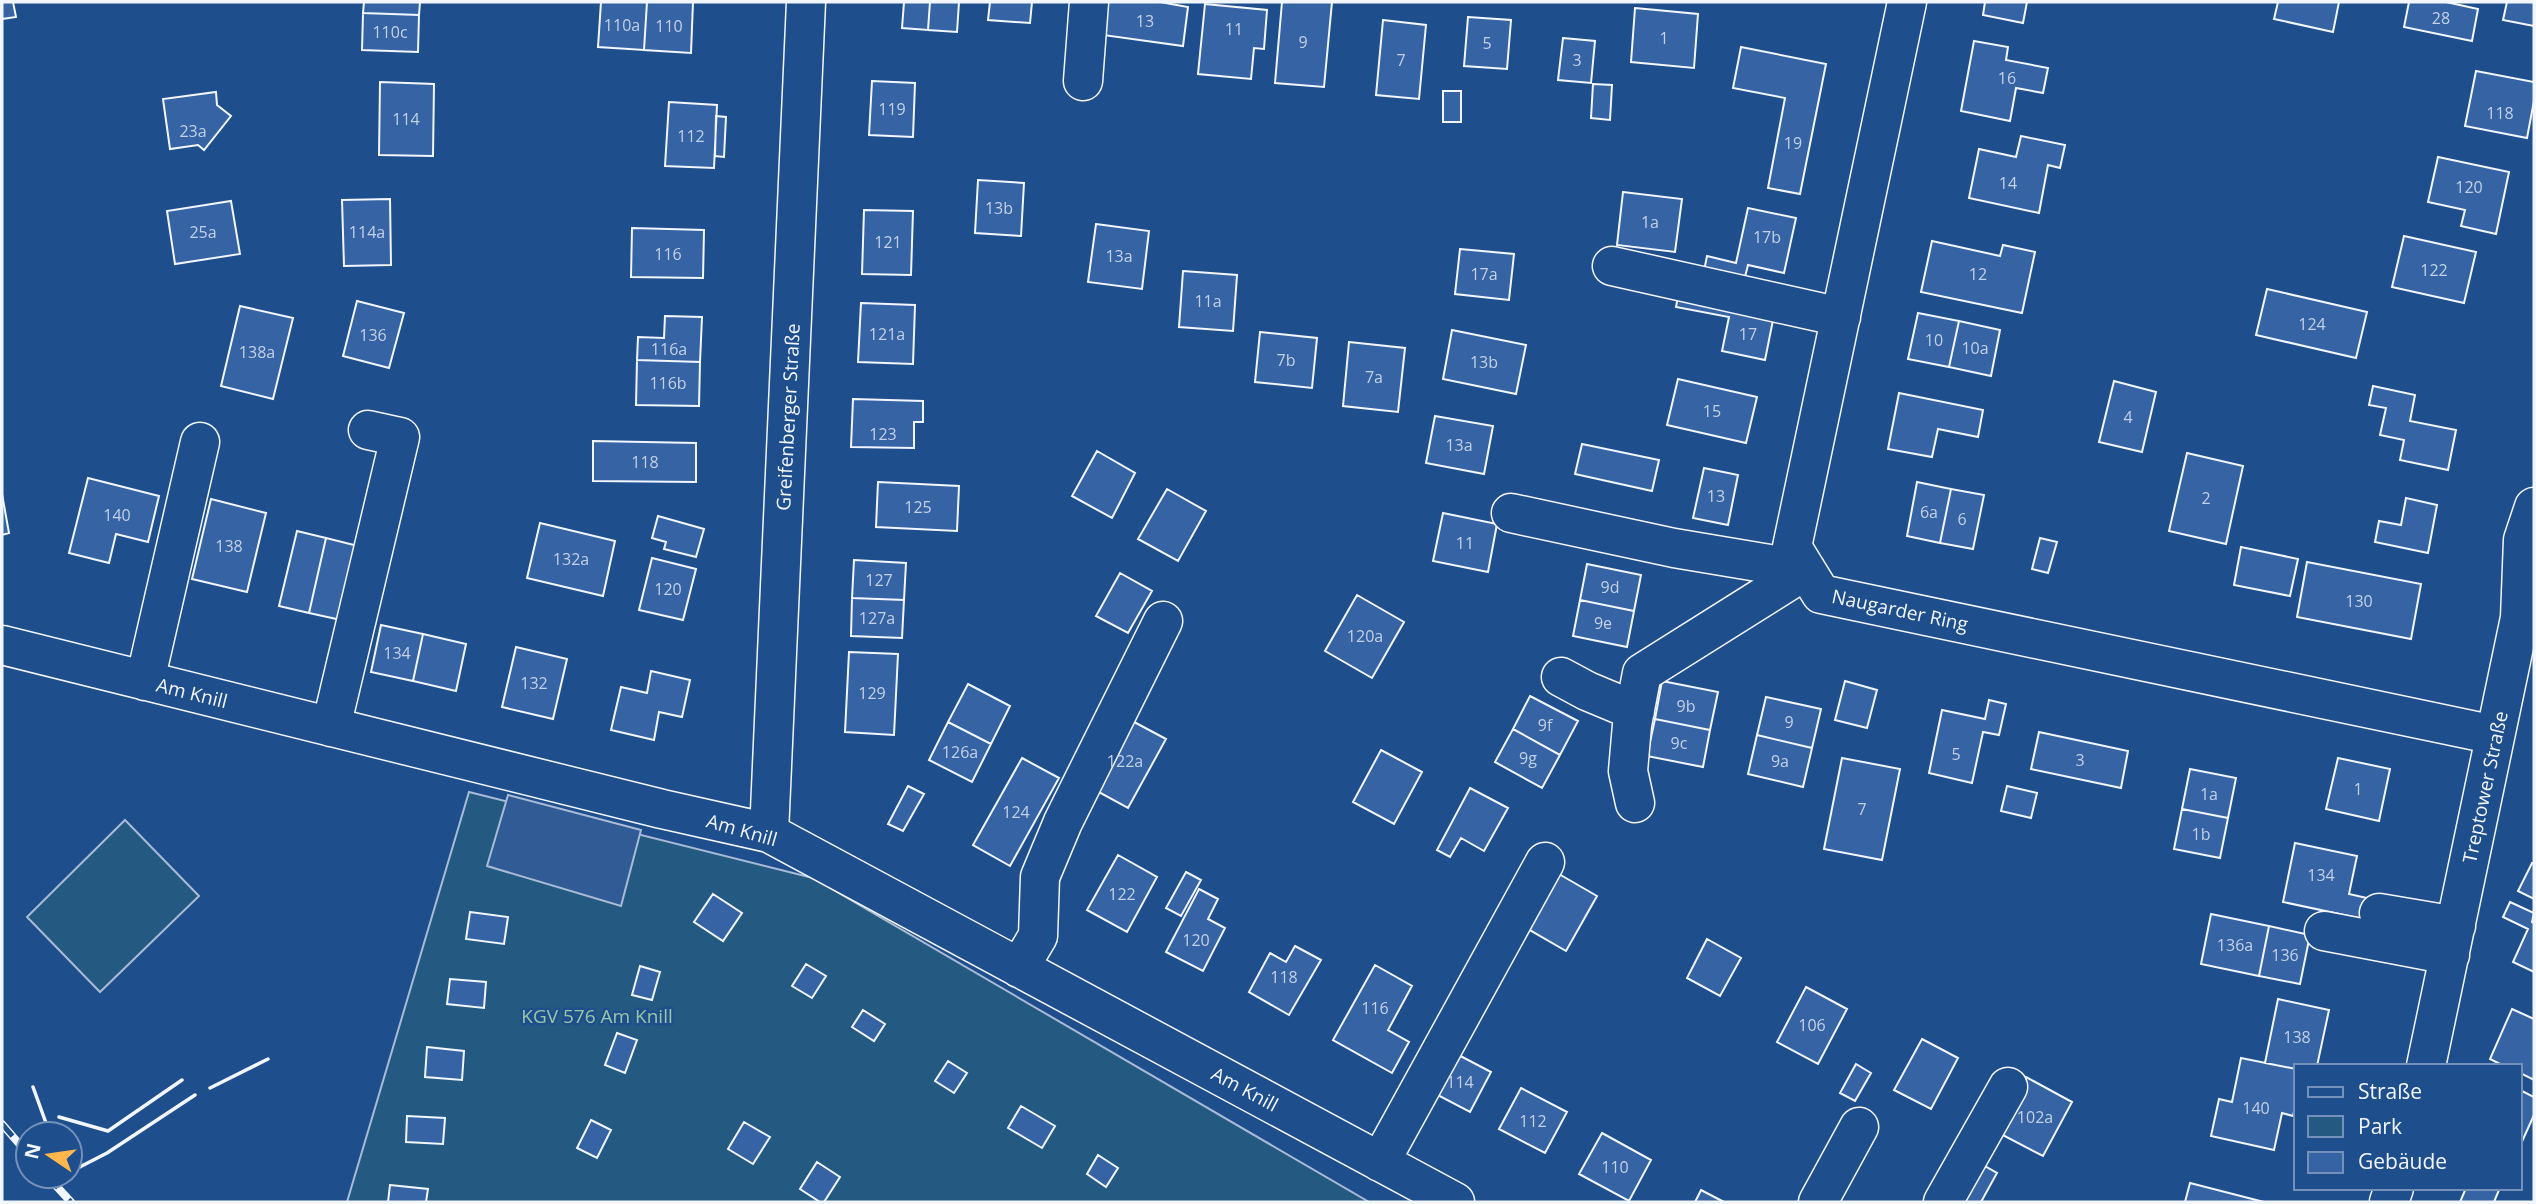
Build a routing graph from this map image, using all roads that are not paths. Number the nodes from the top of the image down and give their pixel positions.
1 (806, 2) edge
2 (1089, 2) edge
3 (1907, 2) edge
4 (1083, 80) dead end
5 (1612, 267) dead end
6 (1841, 317) junction
7 (368, 430) dead end
8 (200, 442) dead end
9 (2534, 507) edge
10 (1511, 513) dead end
11 (1806, 570) junction
12 (1163, 621) dead end
13 (2, 645) edge
14 (1561, 677) dead end
15 (145, 681) junction
16 (1635, 710) junction
17 (331, 727) junction
18 (2496, 736) junction
19 (1635, 803) dead end
20 (769, 833) junction
21 (1545, 862) dead end
22 (2379, 914) dead end
23 (2324, 931) dead end
24 (2453, 941) junction
25 (1019, 968) junction
26 (2426, 1064) edge
27 (2008, 1087) dead end
28 (1859, 1127) dead end
29 (1380, 1162) junction
30 (1455, 1202) edge
31 (1818, 1202) edge
32 (1943, 1202) edge

1 - 20 street, Greifenberger Straße
2 - 4 street
3 - 6 street, Naugarder Ring
5 - 6 street
6 - 11 street, Naugarder Ring
7 - 17 street
8 - 15 street
9 - 18 street, Treptower Straße
10 - 11 street
11 - 16 street
11 - 18 street, Naugarder Ring
12 - 25 street
13 - 15 street, Am Knill
14 - 16 street
15 - 17 street, Am Knill
16 - 19 street
17 - 20 street, Am Knill
18 - 24 street, Treptower Straße
20 - 25 street, Am Knill
21 - 29 street
22 - 24 street
23 - 24 street
24 - 26 street, Treptower Straße
25 - 29 street, Am Knill
27 - 32 street
28 - 31 street
29 - 30 street, Am Knill

